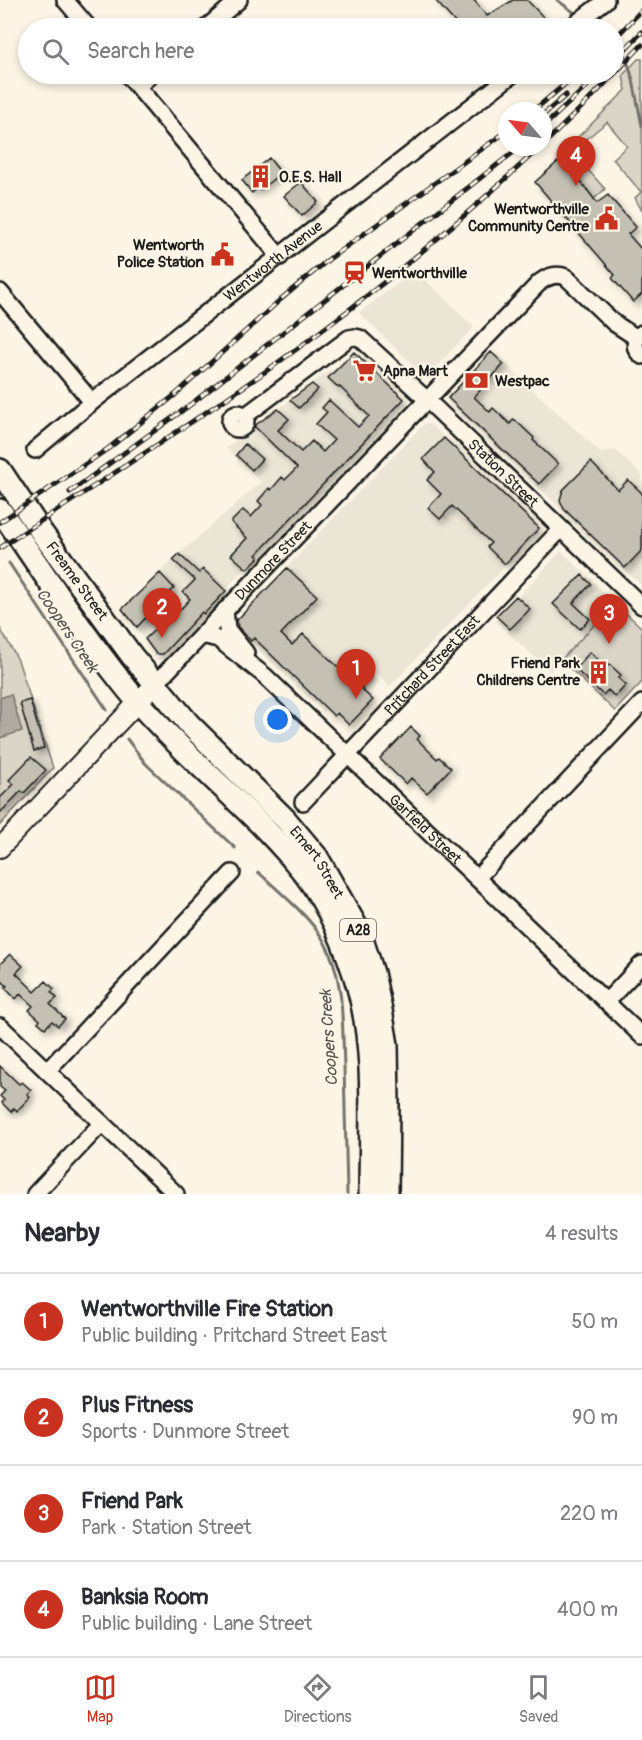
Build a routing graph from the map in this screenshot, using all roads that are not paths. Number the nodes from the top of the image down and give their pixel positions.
1 (65, 0) edge
2 (239, 0) edge
3 (602, 4) edge
4 (80, 18) edge
5 (218, 18) edge
6 (584, 18) edge
7 (140, 84) edge
8 (500, 84) edge
9 (138, 86) joint
10 (280, 257) junction
11 (0, 291) edge
12 (639, 335) edge
13 (642, 356) edge
14 (426, 399) junction
15 (92, 402) junction
16 (245, 416) dead end
17 (35, 450) dead end
18 (1, 474) edge
19 (0, 510) edge
20 (561, 529) junction
21 (642, 606) edge
22 (225, 610) junction
23 (202, 635) junction
24 (265, 676) junction
25 (155, 684) junction
26 (138, 701) junction
27 (642, 703) edge
28 (347, 755) junction
29 (303, 802) dead end
30 (0, 848) edge
31 (232, 873) dead end
32 (477, 878) junction
33 (642, 964) edge
34 (606, 1002) junction
35 (0, 1026) edge
36 (642, 1036) edge
37 (47, 1071) junction
38 (102, 1123) junction
39 (35, 1194) edge
40 (176, 1194) edge
41 (370, 1194) edge
42 (387, 1194) edge

1 - 4 street
2 - 5 street
3 - 6 street
7 - 9 street
8 - 10 street, Wentworth Avenue
9 - 10 street
10 - 15 street, Wentworth Avenue
11 - 15 street
12 - 13 street
12 - 14 street, Dunmore Street
14 - 16 street, Station Street
14 - 20 street, Station Street
14 - 22 street, Dunmore Street
15 - 17 street, Wentworth Avenue
18 - 25 highway, Freame Street / A28
19 - 26 highway, Freame Street / A28
20 - 21 street, Station Street
20 - 28 street, Pritchard Street East
22 - 23 street, Dunmore Street
22 - 24 street
23 - 24 street, Garfield Street
23 - 25 street, Dunmore Street
24 - 28 street, Garfield Street
25 - 26 main road, Dunmore Street
25 - 42 highway, Emert Street / A28
26 - 30 main road, Dunmore Street
26 - 41 highway, Emert Street / A28
27 - 32 street
28 - 29 street, Pritchard Street East
28 - 32 street, Garfield Street
31 - 37 street
32 - 34 street, Garfield Street
33 - 34 street
34 - 36 street, Garfield Street
35 - 37 street
37 - 38 street
38 - 39 street
38 - 40 street

